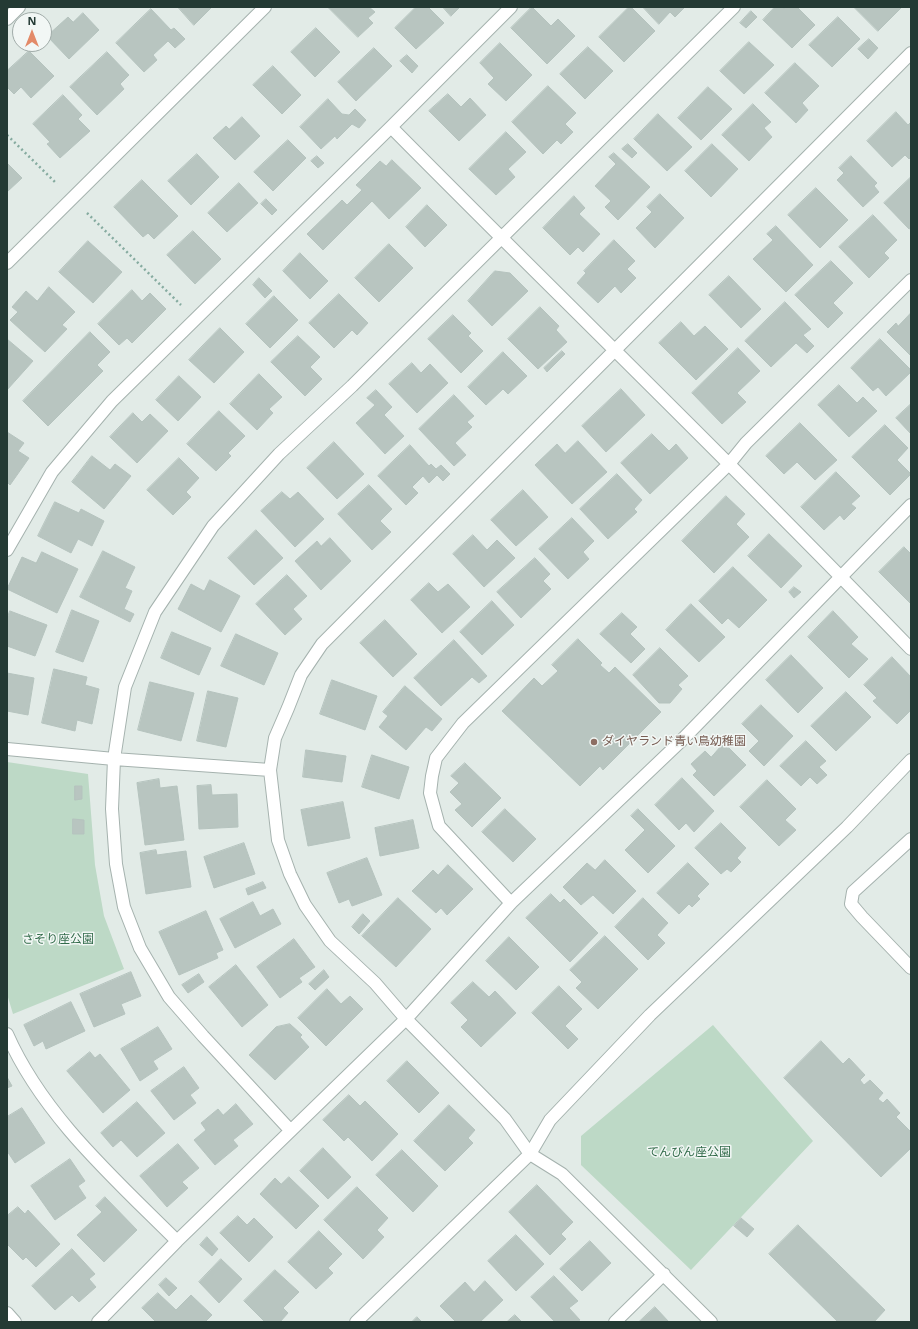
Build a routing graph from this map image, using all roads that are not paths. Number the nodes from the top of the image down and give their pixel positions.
1 (20, 7) edge
2 (265, 7) edge
3 (510, 7) edge
4 (734, 7) edge
5 (7, 19) edge
6 (911, 53) edge
7 (391, 128) junction
8 (501, 239) junction
9 (7, 263) edge
10 (911, 280) edge
11 (615, 351) junction
12 (729, 464) junction
13 (911, 505) edge
14 (7, 550) edge
15 (840, 576) junction
16 (911, 649) edge
17 (7, 749) edge
18 (114, 759) junction
19 (911, 760) edge
20 (270, 770) junction
21 (911, 839) edge
22 (511, 902) junction
23 (911, 968) edge
24 (406, 1019) junction
25 (7, 1034) edge
26 (290, 1130) junction
27 (530, 1154) junction
28 (177, 1241) junction
29 (664, 1274) junction
30 (7, 1313) edge
31 (15, 1322) edge
32 (98, 1322) edge
33 (356, 1322) edge
34 (616, 1322) edge
35 (711, 1322) edge

1 - 5 street
2 - 9 street
3 - 7 street
4 - 8 street
6 - 11 street
7 - 8 street
7 - 14 street
8 - 11 street
8 - 18 street
10 - 12 street
11 - 12 street
11 - 20 street
12 - 15 street
12 - 22 street
13 - 15 street
15 - 16 street
15 - 22 street
17 - 18 street
18 - 20 street
18 - 26 street
19 - 27 street
20 - 24 street
21 - 23 street
22 - 24 street
24 - 26 street
24 - 27 street
25 - 28 street
26 - 28 street
27 - 29 street
27 - 33 street
28 - 32 street
29 - 34 street
29 - 35 street
30 - 31 street

